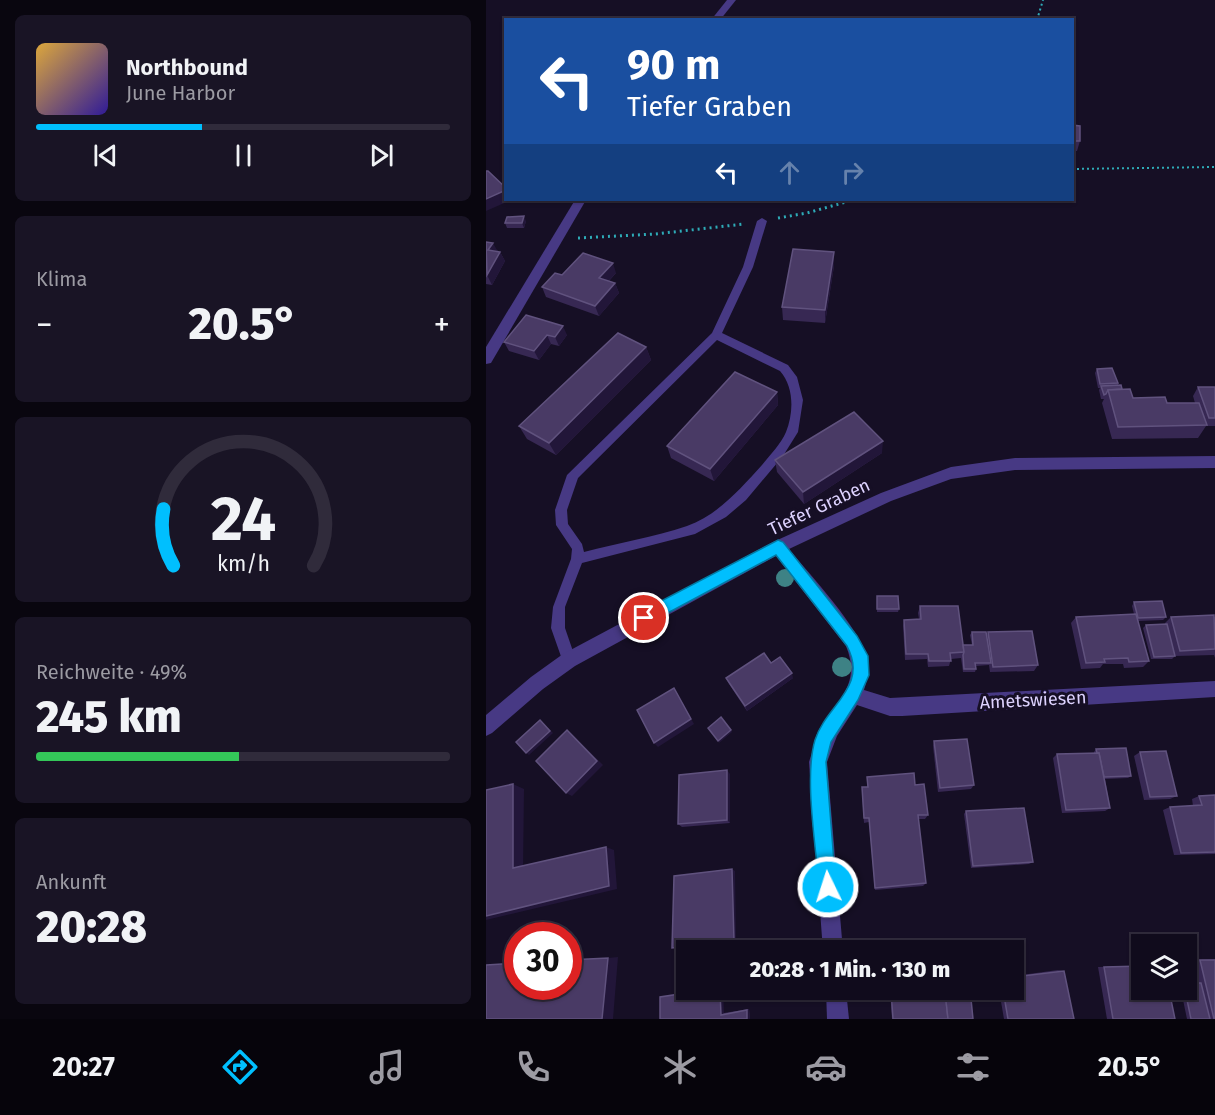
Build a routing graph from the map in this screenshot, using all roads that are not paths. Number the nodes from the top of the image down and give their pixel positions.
1 (732, 0) edge
2 (717, 18) edge
3 (579, 201) edge
4 (762, 221) road end
5 (716, 335) junction
6 (486, 359) edge
7 (1215, 462) edge
8 (778, 547) junction
9 (578, 559) junction
10 (568, 660) junction
11 (1215, 689) edge
12 (853, 695) junction
13 (486, 727) edge
14 (831, 940) edge
15 (837, 1000) edge
16 (838, 1019) edge

1 - 2 street
3 - 6 street
4 - 5 lane
5 - 9 lane
5 - 9 lane
7 - 8 street, Tiefer Graben
8 - 10 street, Tiefer Graben
8 - 12 street
9 - 10 lane
10 - 13 street, Tiefer Graben
11 - 12 street, Ametswiesen
12 - 14 street
15 - 16 street

